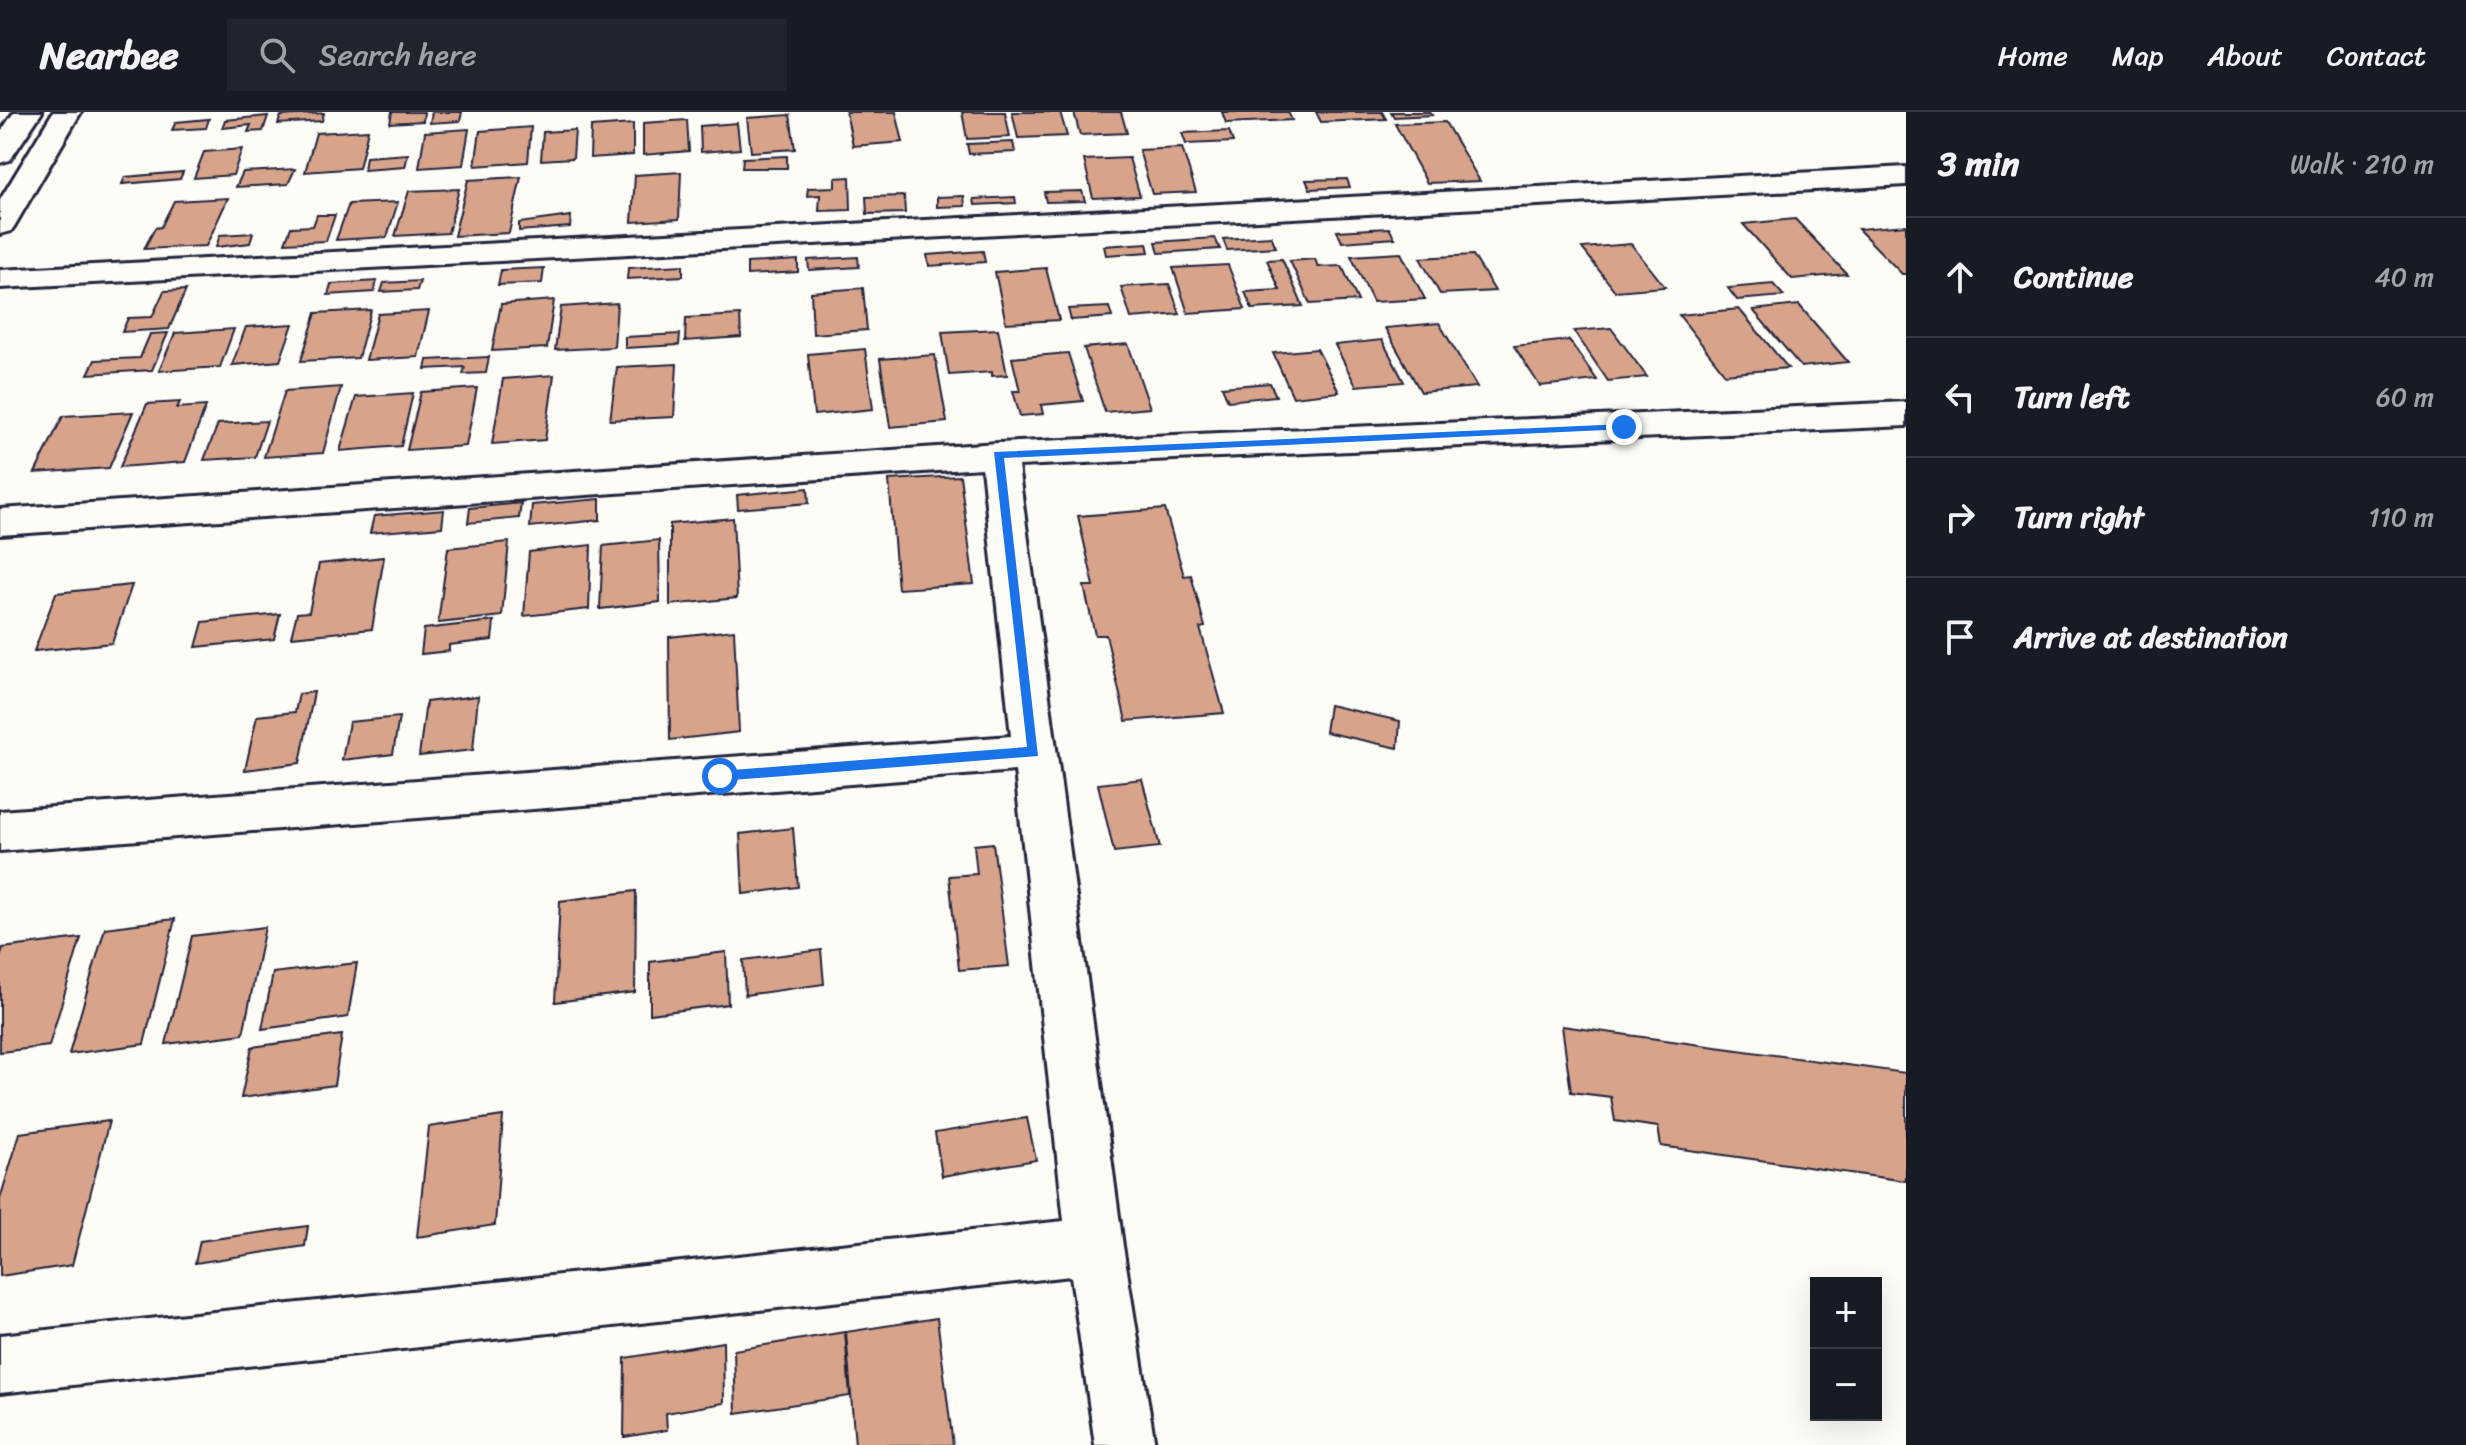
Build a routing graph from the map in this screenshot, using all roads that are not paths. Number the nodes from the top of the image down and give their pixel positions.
1 (28, 112) edge
2 (67, 112) edge
3 (0, 154) edge
4 (1906, 176) edge
5 (11, 188) edge
6 (0, 225) edge
7 (0, 279) edge
8 (1906, 414) edge
9 (998, 455) junction
10 (0, 522) edge
11 (1034, 752) junction
12 (0, 831) edge
13 (1095, 1246) junction
14 (0, 1364) edge
15 (1125, 1445) edge

1 - 3 street
2 - 5 street
4 - 7 street
5 - 6 street
8 - 9 street
9 - 10 street
9 - 11 street
11 - 12 street
11 - 13 street
13 - 14 street
13 - 15 street

